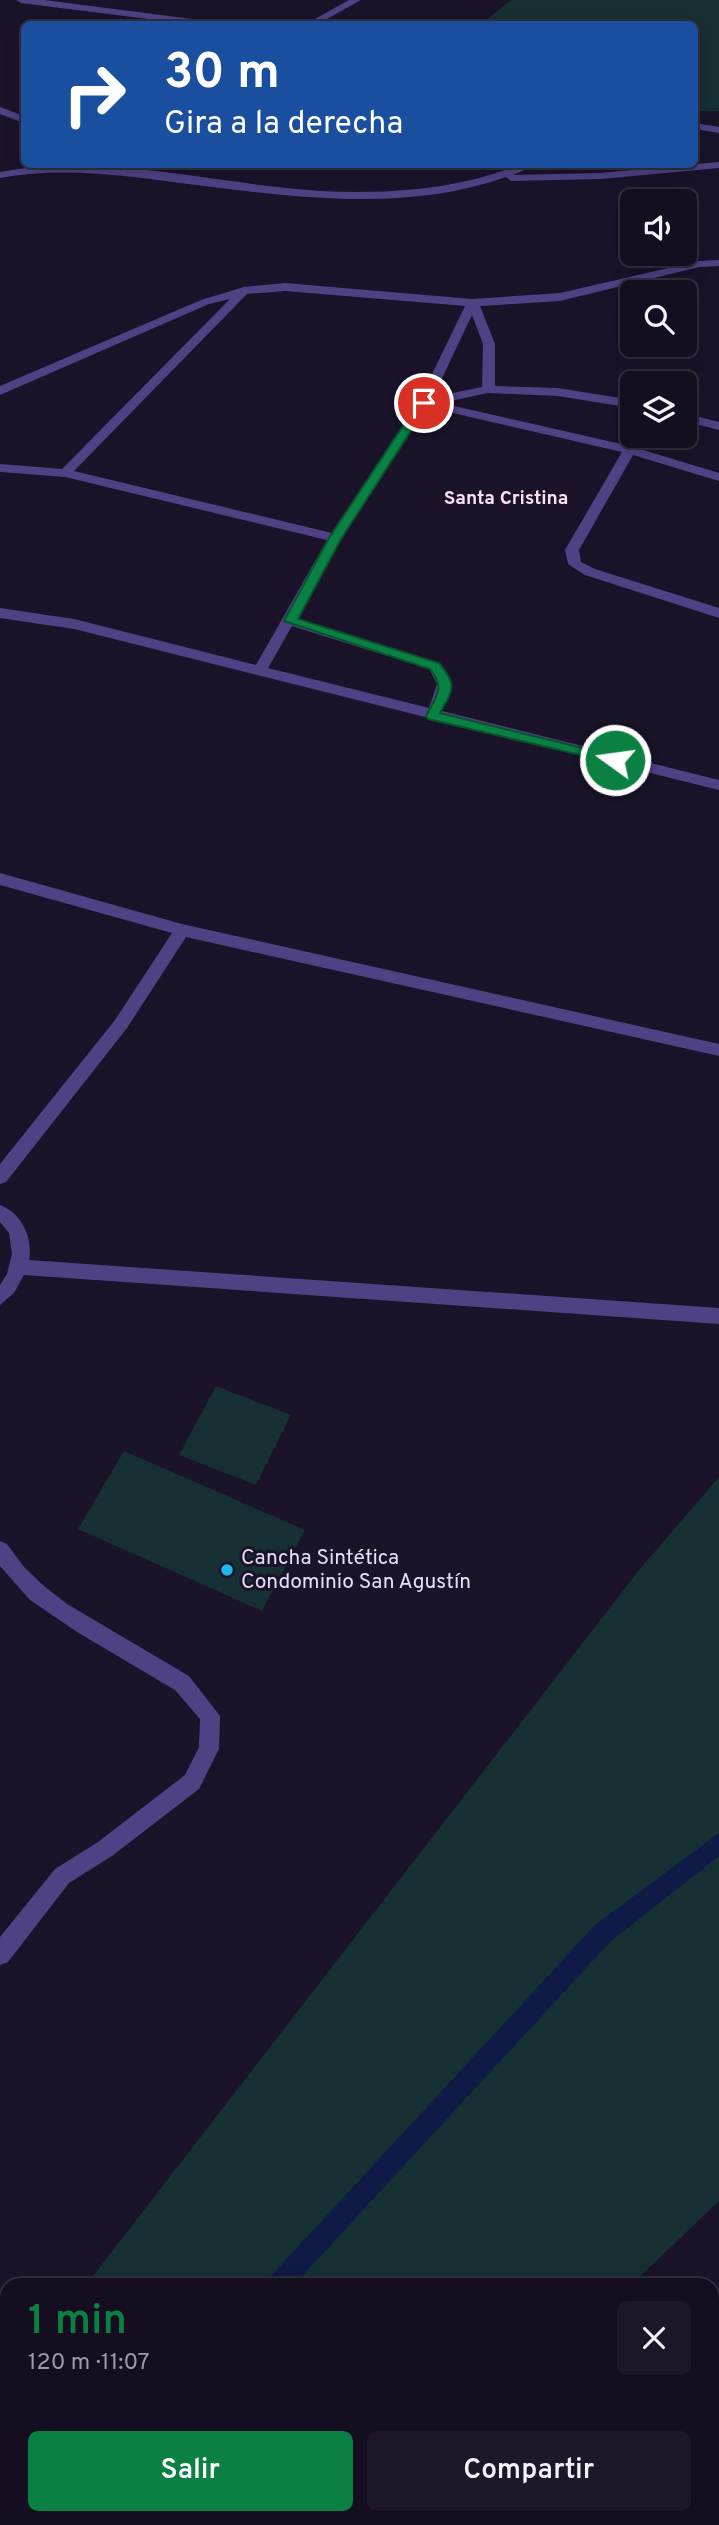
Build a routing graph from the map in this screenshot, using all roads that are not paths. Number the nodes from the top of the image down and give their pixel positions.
1 (20, 0) edge
2 (356, 0) edge
3 (184, 21) edge
4 (317, 21) edge
5 (0, 110) edge
6 (21, 119) edge
7 (698, 126) edge
8 (719, 130) edge
9 (719, 165) edge
10 (698, 166) edge
11 (524, 168) edge
12 (653, 168) edge
13 (0, 175) edge
14 (500, 178) junction
15 (719, 262) edge
16 (244, 291) junction
17 (472, 303) junction
18 (488, 389) junction
19 (0, 391) edge
20 (620, 402) edge
21 (424, 403) junction
22 (697, 420) edge
23 (719, 426) edge
24 (630, 450) junction
25 (0, 468) edge
26 (65, 473) junction
27 (719, 477) edge
28 (335, 538) junction
29 (0, 613) edge
30 (719, 613) edge
31 (291, 621) junction
32 (259, 672) junction
33 (432, 716) junction
34 (719, 785) edge
35 (0, 879) edge
36 (181, 930) junction
37 (719, 1050) edge
38 (0, 1177) edge
39 (0, 1212) edge
40 (20, 1267) junction
41 (0, 1297) edge
42 (719, 1316) edge
43 (0, 1550) edge
44 (0, 1954) edge

1 - 3 street
2 - 4 street
5 - 6 street
7 - 8 street
9 - 10 street
11 - 14 street
12 - 14 street
13 - 14 street
15 - 17 street
16 - 17 street
16 - 19 street
16 - 26 street
17 - 18 street
17 - 21 street
18 - 20 street
18 - 21 street
21 - 24 street
21 - 28 street
22 - 23 street
24 - 27 street
24 - 30 street
25 - 26 street
26 - 28 street
28 - 31 street
29 - 32 street
31 - 32 street
31 - 33 street
32 - 33 street
33 - 34 street
35 - 36 street
36 - 37 street
36 - 38 street
39 - 40 street
40 - 41 street
40 - 42 street
43 - 44 street

